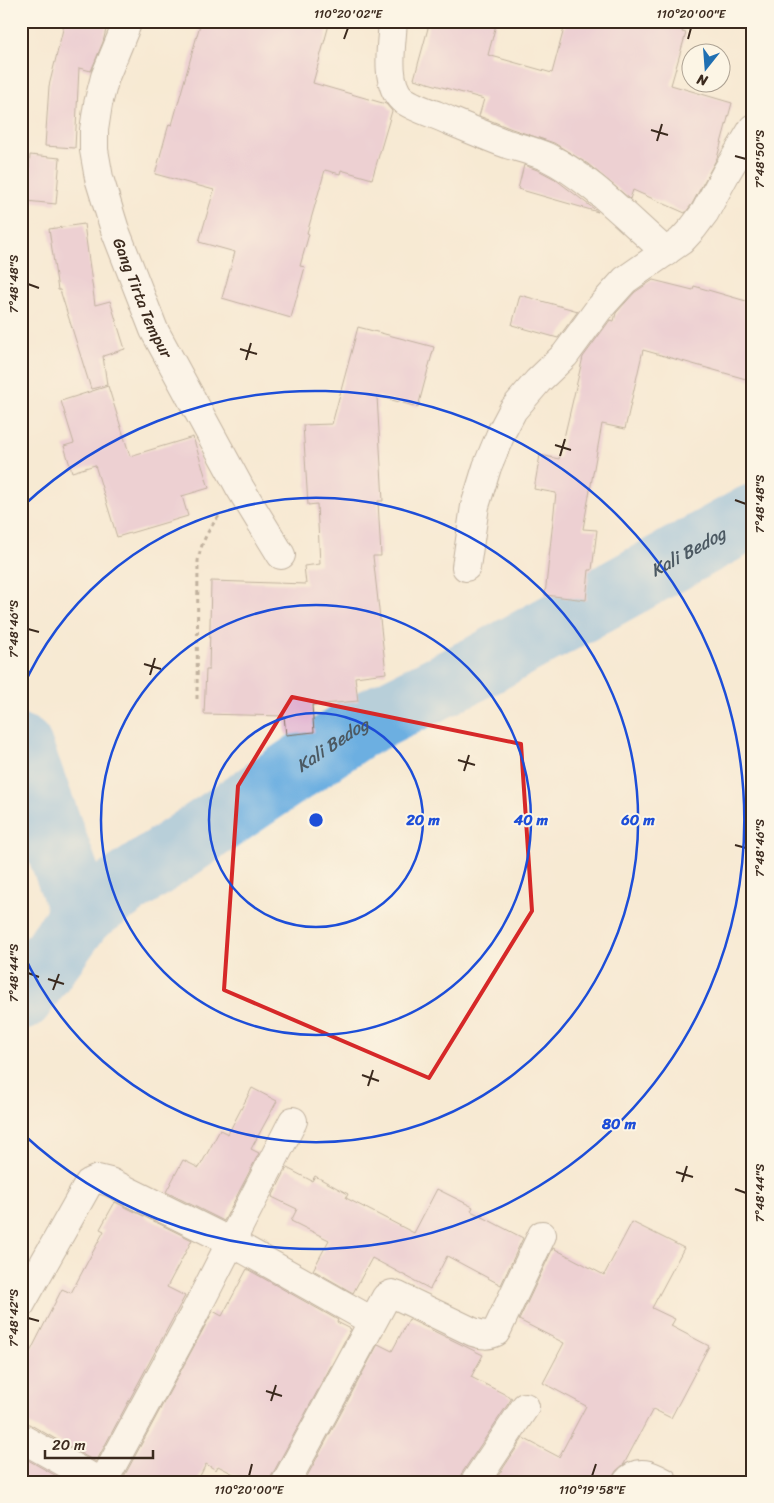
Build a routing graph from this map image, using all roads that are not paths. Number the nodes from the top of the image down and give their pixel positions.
1 (128, 21) edge
2 (393, 21) edge
3 (753, 128) edge
4 (666, 252) junction
5 (281, 554) dead end
6 (466, 567) dead end
7 (293, 1121) dead end
8 (542, 1235) dead end
9 (231, 1242) junction
10 (21, 1304) edge
11 (372, 1321) junction
12 (526, 1406) dead end
13 (21, 1438) edge
14 (101, 1482) edge
15 (286, 1482) edge
16 (475, 1482) edge
17 (627, 1482) edge
18 (664, 1482) edge

1 - 5 street, Gang Tirta Tempur
2 - 4 street
3 - 4 street
4 - 6 street
7 - 9 street
8 - 11 street
9 - 10 street
9 - 11 street
9 - 14 street
11 - 15 street
12 - 16 street
13 - 14 street
17 - 18 street

